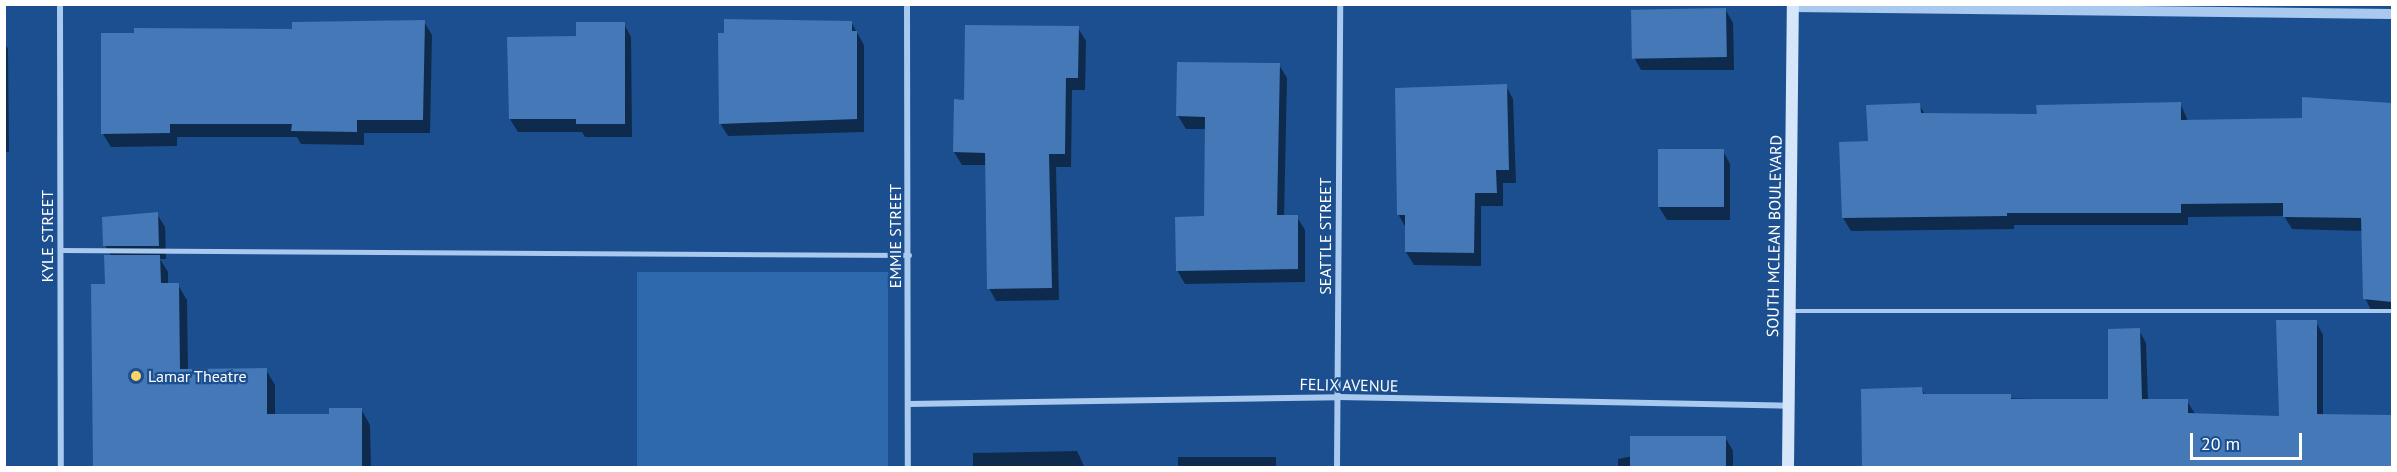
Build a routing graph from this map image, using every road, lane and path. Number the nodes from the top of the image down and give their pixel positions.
1 (60, 4) edge
2 (907, 4) edge
3 (1340, 4) edge
4 (1793, 6) edge
5 (2392, 14) edge
6 (60, 250) junction
7 (909, 255) junction
8 (1790, 311) junction
9 (2392, 311) edge
10 (1338, 397) junction
11 (909, 404) junction
12 (1789, 406) junction
13 (61, 468) edge
14 (908, 468) edge
15 (1337, 468) edge
16 (1788, 468) edge

1 - 6 street, KYLE STREET
2 - 7 street, EMMIE STREET
3 - 10 street, SEATTLE STREET
4 - 5 street
4 - 8 main road, SOUTH MCLEAN BOULEVARD
6 - 7 lane
6 - 13 street, KYLE STREET
7 - 11 street, EMMIE STREET
8 - 9 lane
8 - 12 main road, SOUTH MCLEAN BOULEVARD
10 - 11 street, FELIX AVENUE
10 - 12 street, FELIX AVENUE
10 - 15 street, SEATTLE STREET
11 - 14 street, EMMIE STREET
12 - 16 main road, SOUTH MCLEAN BOULEVARD

